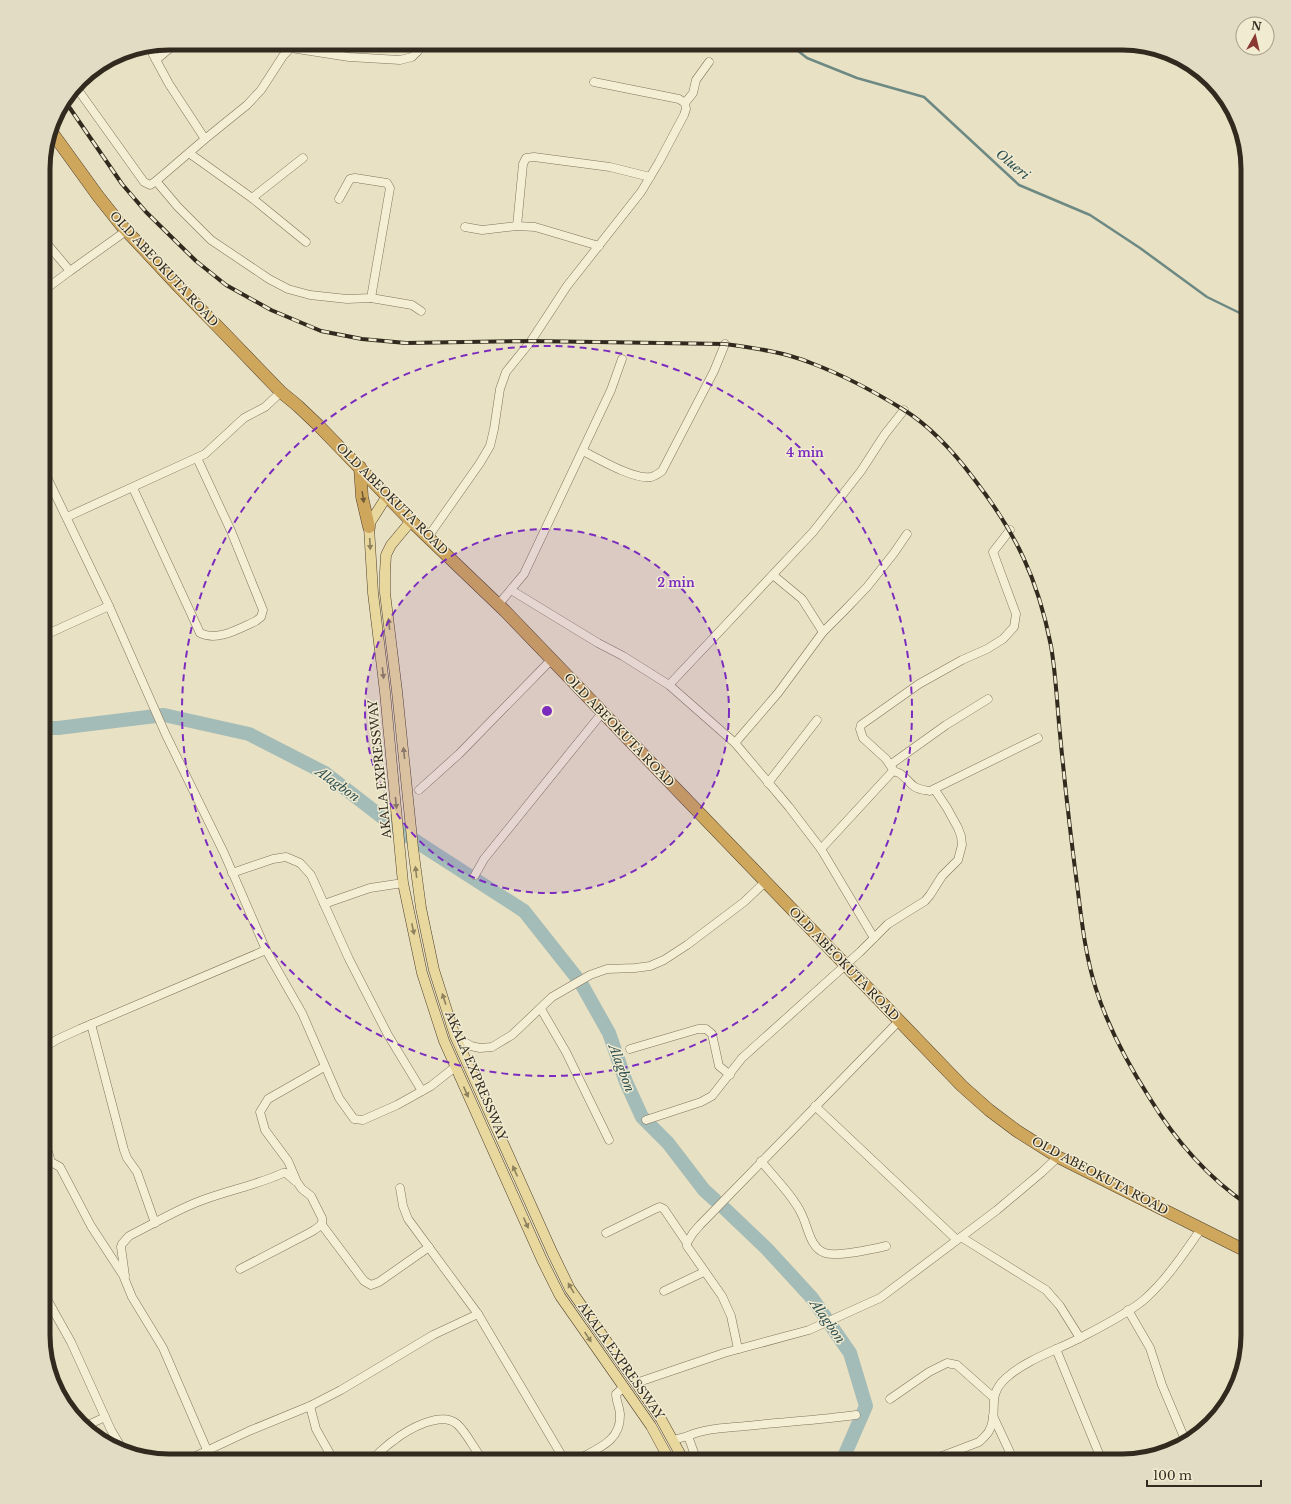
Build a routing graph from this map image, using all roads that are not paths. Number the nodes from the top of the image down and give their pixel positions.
1 (168, 50) edge
2 (289, 50) edge
3 (316, 50) edge
4 (151, 51) edge
5 (418, 51) dead end
6 (156, 60) junction
7 (709, 62) dead end
8 (594, 82) dead end
9 (79, 92) edge
10 (685, 103) junction
11 (54, 137) edge
12 (205, 139) junction
13 (189, 153) junction
14 (303, 158) dead end
15 (650, 177) junction
16 (156, 181) junction
17 (252, 198) junction
18 (339, 199) dead end
19 (517, 226) junction
20 (465, 227) dead end
21 (126, 231) junction
22 (306, 242) dead end
23 (599, 246) junction
24 (50, 247) edge
25 (70, 271) junction
26 (50, 286) edge
27 (371, 298) junction
28 (421, 311) dead end
29 (725, 344) dead end
30 (622, 359) dead end
31 (281, 392) junction
32 (904, 410) dead end
33 (583, 452) junction
34 (197, 458) junction
35 (360, 467) junction
36 (50, 483) edge
37 (133, 488) junction
38 (387, 496) junction
39 (67, 517) junction
40 (411, 521) junction
41 (369, 527) junction
42 (1010, 530) dead end
43 (907, 534) dead end
44 (428, 537) junction
45 (773, 575) junction
46 (511, 590) junction
47 (498, 605) junction
48 (109, 606) junction
49 (823, 632) junction
50 (50, 633) edge
51 (551, 660) junction
52 (669, 685) junction
53 (988, 699) dead end
54 (602, 712) junction
55 (817, 720) dead end
56 (1038, 738) dead end
57 (735, 743) junction
58 (892, 768) junction
59 (768, 782) junction
60 (419, 790) dead end
61 (935, 790) junction
62 (821, 849) junction
63 (232, 872) junction
64 (475, 875) dead end
65 (765, 882) junction
66 (403, 883) junction
67 (324, 904) junction
68 (874, 938) junction
69 (266, 950) junction
70 (846, 965) junction
71 (541, 1009) junction
72 (899, 1021) junction
73 (91, 1024) junction
74 (455, 1036) junction
75 (444, 1041) junction
76 (50, 1044) edge
77 (630, 1049) dead end
78 (324, 1067) junction
79 (455, 1067) junction
80 (730, 1075) junction
81 (422, 1091) junction
82 (815, 1106) junction
83 (646, 1120) dead end
84 (609, 1140) dead end
85 (50, 1156) edge
86 (1058, 1157) junction
87 (52, 1162) joint
88 (761, 1162) junction
89 (297, 1182) junction
90 (400, 1188) dead end
91 (155, 1223) junction
92 (322, 1225) junction
93 (1201, 1229) junction
94 (606, 1233) dead end
95 (959, 1239) junction
96 (687, 1242) junction
97 (886, 1246) dead end
98 (429, 1247) junction
99 (1241, 1249) edge
100 (240, 1269) dead end
101 (704, 1272) junction
102 (126, 1280) junction
103 (664, 1291) dead end
104 (50, 1304) edge
105 (1128, 1310) junction
106 (478, 1314) junction
107 (1080, 1338) junction
108 (738, 1349) junction
109 (1056, 1349) junction
110 (636, 1383) junction
111 (624, 1388) junction
112 (994, 1396) junction
113 (890, 1400) dead end
114 (310, 1406) junction
115 (856, 1415) dead end
116 (993, 1416) junction
117 (105, 1417) junction
118 (91, 1424) edge
119 (688, 1436) junction
120 (1184, 1436) edge
121 (672, 1440) junction
122 (119, 1443) edge
123 (207, 1450) junction
124 (199, 1454) edge
125 (330, 1454) edge
126 (377, 1454) edge
127 (477, 1454) edge
128 (561, 1454) edge
129 (586, 1454) edge
130 (666, 1454) edge
131 (680, 1454) edge
132 (694, 1454) edge
133 (947, 1454) edge
134 (1011, 1454) edge
135 (1099, 1454) edge

1 - 6 street
2 - 12 street
3 - 5 street
4 - 6 street
6 - 12 street
7 - 10 street
8 - 10 street
9 - 16 street
10 - 15 street
11 - 21 highway, OLD ABEOKUTA ROAD
12 - 13 street
13 - 16 street
13 - 17 street
14 - 17 street
15 - 19 street
15 - 23 street
16 - 27 street
17 - 22 street
18 - 27 street
19 - 20 street
19 - 23 street
21 - 25 street
21 - 31 highway, OLD ABEOKUTA ROAD
23 - 44 street
24 - 25 street
25 - 26 street
27 - 28 street
29 - 33 street
30 - 33 street
31 - 34 street
31 - 35 highway, OLD ABEOKUTA ROAD
32 - 45 street
33 - 46 street
34 - 37 street
34 - 37 street
35 - 38 highway, OLD ABEOKUTA ROAD
35 -> 41 highway
36 - 39 street
37 - 39 street
38 - 40 highway, OLD ABEOKUTA ROAD
38 - 41 main road
39 - 48 street
40 - 44 highway, OLD ABEOKUTA ROAD
74 -> 40 main road, AKALA EXPRESSWAY
41 -> 66 main road, AKALA EXPRESSWAY
42 - 58 street
43 - 49 street
44 - 47 highway, OLD ABEOKUTA ROAD
45 - 49 street
45 - 52 street
46 - 47 street
46 - 52 street
47 - 51 highway, OLD ABEOKUTA ROAD
48 - 50 street
48 - 63 street
49 - 57 street
51 - 54 highway, OLD ABEOKUTA ROAD
51 - 60 street
52 - 57 street
53 - 58 street
54 - 64 street
54 - 65 highway, OLD ABEOKUTA ROAD
55 - 59 street
56 - 61 street
57 - 59 street
58 - 61 street
58 - 62 street
59 - 62 street
61 - 68 street
62 - 68 street
63 - 67 street
63 - 69 street
65 - 70 highway, OLD ABEOKUTA ROAD
65 - 71 street
66 - 67 street
66 -> 75 main road, AKALA EXPRESSWAY
67 - 81 street
68 - 70 street
69 - 73 street
69 - 78 street
70 - 72 highway, OLD ABEOKUTA ROAD
70 - 80 street
71 - 74 street
71 - 84 street
72 - 82 street
72 - 86 highway, OLD ABEOKUTA ROAD
73 - 76 street
73 - 91 street
74 - 75 main road
110 -> 74 main road, AKALA EXPRESSWAY
75 - 79 main road, AKALA EXPRESSWAY
77 - 80 street
78 - 81 street
78 - 89 street
79 - 81 street
79 -> 111 main road, AKALA EXPRESSWAY
80 - 83 street
82 - 88 street
82 - 95 street
85 - 87 street
86 - 93 highway, OLD ABEOKUTA ROAD
86 - 95 street
87 - 102 street
88 - 96 street
88 - 97 street
89 - 91 street
89 - 92 street
90 - 98 street
91 - 102 street
92 - 98 street
92 - 100 street
93 - 99 highway, OLD ABEOKUTA ROAD
93 - 105 street
94 - 96 street
95 - 107 street
95 - 108 street
96 - 101 street
98 - 106 street
101 - 103 street
101 - 108 street
102 - 123 street
104 - 117 street
105 - 107 street
105 - 120 street
106 - 114 street
106 - 128 street
107 - 109 street
108 - 110 street
109 - 112 street
109 - 135 street
110 - 121 main road, AKALA EXPRESSWAY
111 - 129 street
111 - 130 main road, AKALA EXPRESSWAY
112 - 113 street
112 - 116 street
114 - 123 street
114 - 125 street
115 - 119 street
116 - 133 street
116 - 134 street
117 - 118 street
117 - 122 street
119 - 121 street
119 - 132 street
121 - 131 main road, AKALA EXPRESSWAY
123 - 124 street
126 - 127 street

